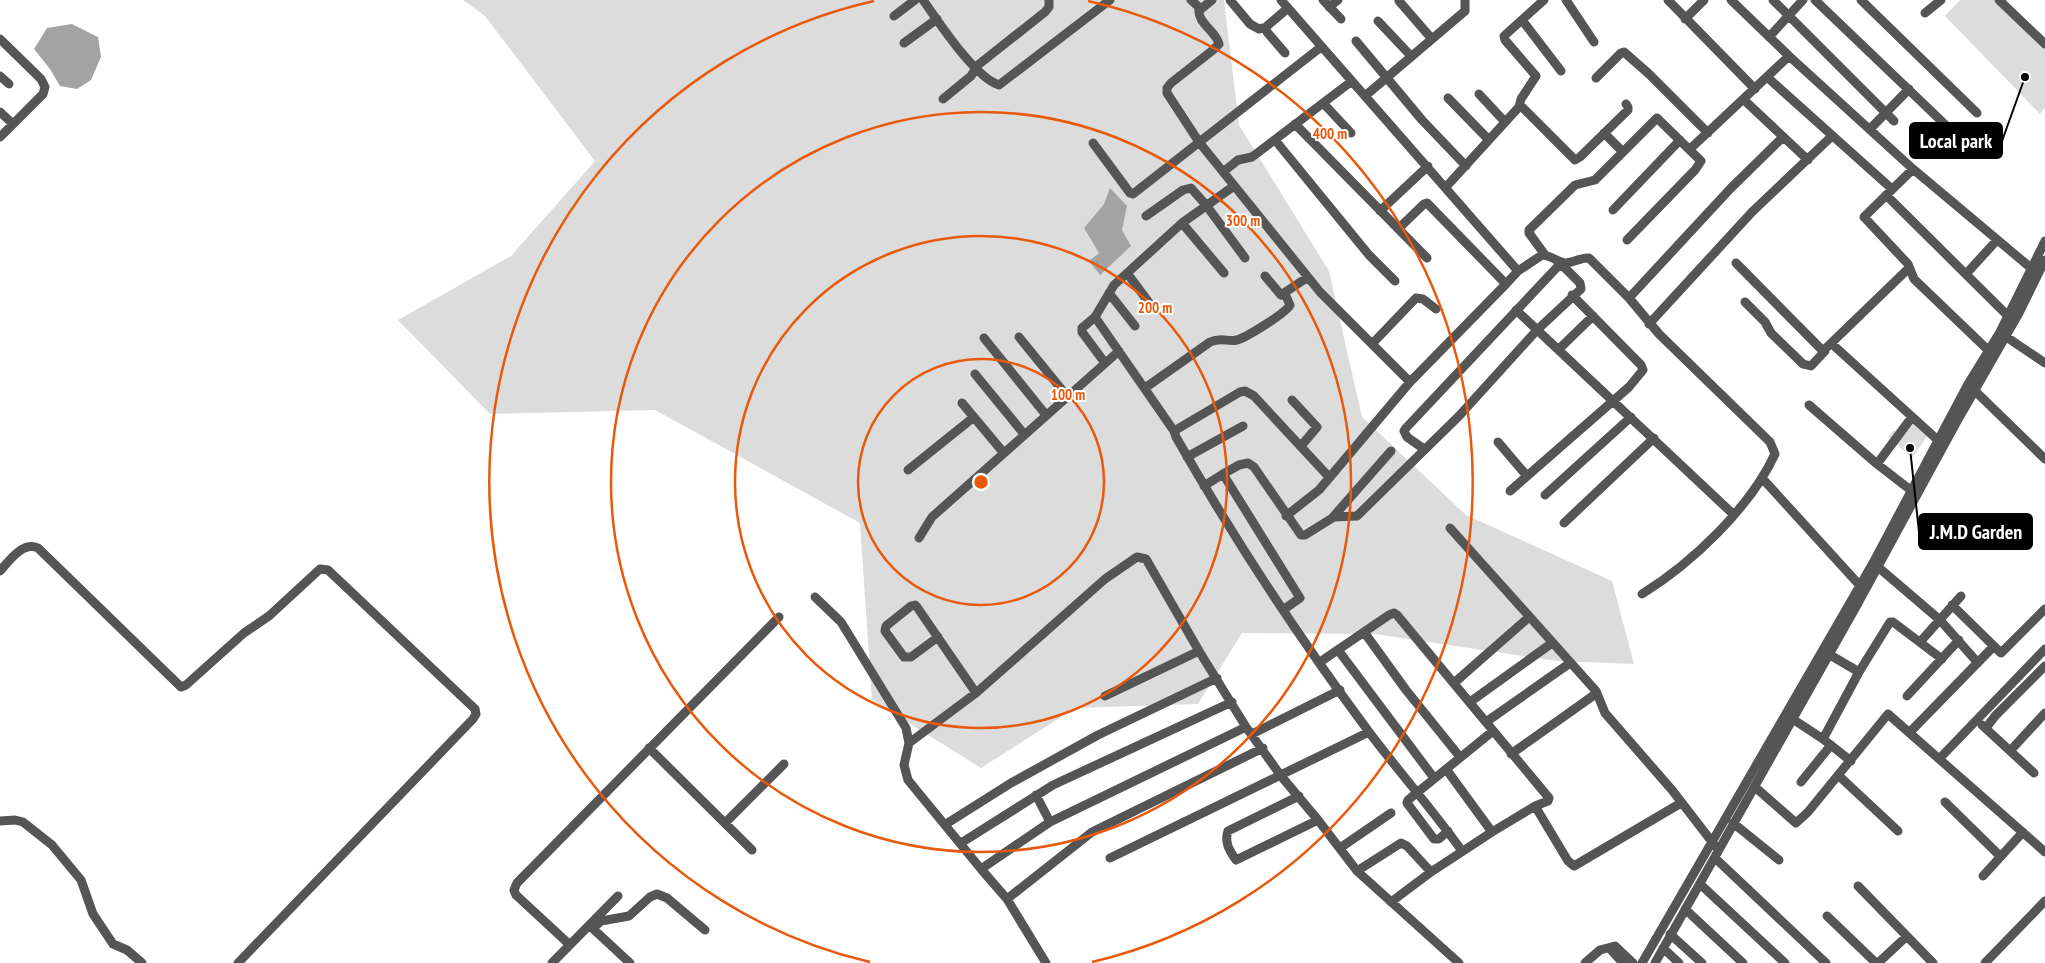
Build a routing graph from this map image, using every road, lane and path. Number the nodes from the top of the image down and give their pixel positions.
1 (915, 0) edge
2 (923, 0) edge
3 (1058, 0) edge
4 (1110, 0) edge
5 (1191, 0) edge
6 (1212, 0) edge
7 (1230, 0) edge
8 (1281, 0) edge
9 (1338, 0) edge
10 (1465, 0) edge
11 (1544, 0) edge
12 (1566, 0) edge
13 (1668, 0) edge
14 (1704, 0) edge
15 (1731, 0) edge
16 (1773, 0) edge
17 (1803, 0) edge
18 (1815, 0) edge
19 (1861, 0) edge
20 (1941, 0) edge
21 (1999, 0) edge
22 (1399, 1) edge
23 (1049, 4) edge
24 (1326, 4) edge
25 (1288, 8) junction
26 (1199, 9) junction
27 (1925, 12) dead end
28 (894, 16) dead end
29 (1788, 16) junction
30 (1341, 19) dead end
31 (1685, 19) junction
32 (937, 20) junction
33 (1378, 20) dead end
34 (1522, 20) junction
35 (1266, 27) junction
36 (1769, 37) junction
37 (0, 39) edge
38 (1432, 39) junction
39 (1356, 41) dead end
40 (1594, 42) dead end
41 (904, 43) dead end
42 (2045, 44) edge
43 (1321, 47) junction
44 (1285, 54) dead end
45 (1411, 56) junction
46 (1789, 56) junction
47 (976, 67) junction
48 (1561, 70) dead end
49 (0, 76) edge
50 (1387, 77) junction
51 (1767, 77) junction
52 (1596, 78) dead end
53 (1352, 81) junction
54 (9, 84) dead end
55 (1754, 89) junction
56 (1908, 90) junction
57 (1479, 94) dead end
58 (1366, 96) junction
59 (1448, 98) dead end
60 (943, 99) dead end
61 (1744, 99) junction
62 (1323, 103) junction
63 (1626, 104) dead end
64 (1519, 107) junction
65 (0, 112) edge
66 (1886, 113) junction
67 (1977, 113) dead end
68 (1894, 120) dead end
69 (1505, 122) junction
70 (13, 124) junction
71 (1295, 124) junction
72 (1870, 129) junction
73 (1351, 133) dead end
74 (1604, 133) junction
75 (1708, 133) junction
76 (1956, 135) dead end
77 (1832, 136) junction
78 (0, 137) edge
79 (1783, 137) junction
80 (1275, 140) junction
81 (1489, 140) junction
82 (1680, 140) junction
83 (1199, 142) junction
84 (1093, 143) dead end
85 (1690, 149) junction
86 (1622, 151) junction
87 (1808, 160) junction
88 (1428, 166) junction
89 (1466, 166) junction
90 (1913, 168) junction
91 (1223, 172) junction
92 (1234, 186) junction
93 (1446, 187) junction
94 (1889, 192) junction
95 (1206, 205) junction
96 (1613, 210) dead end
97 (1380, 211) junction
98 (1146, 216) dead end
99 (1182, 223) junction
100 (1398, 230) junction
101 (1627, 240) dead end
102 (1997, 240) junction
103 (2045, 241) edge
104 (1545, 255) junction
105 (1245, 258) dead end
106 (1428, 258) dead end
107 (2045, 260) edge
108 (1562, 263) junction
109 (1736, 263) dead end
110 (1909, 268) junction
111 (2031, 268) junction
112 (1518, 271) junction
113 (1224, 273) dead end
114 (1127, 274) junction
115 (1966, 274) junction
116 (1265, 276) dead end
117 (1308, 277) junction
118 (1396, 281) dead end
119 (1506, 284) junction
120 (1109, 293) junction
121 (1284, 294) junction
122 (1572, 295) junction
123 (1629, 298) junction
124 (1745, 302) dead end
125 (1153, 308) dead end
126 (1436, 309) dead end
127 (1516, 310) junction
128 (2007, 315) junction
129 (1593, 316) junction
130 (1095, 317) junction
131 (1649, 324) junction
132 (1135, 326) dead end
133 (1537, 330) junction
134 (2003, 334) junction
135 (1019, 337) dead end
136 (984, 338) dead end
137 (1372, 344) junction
138 (1832, 344) junction
139 (1559, 349) junction
140 (1825, 351) junction
141 (1989, 351) junction
142 (1119, 352) junction
143 (1105, 363) junction
144 (2045, 363) edge
145 (975, 374) dead end
146 (1410, 382) junction
147 (1971, 387) junction
148 (1145, 388) junction
149 (1068, 396) junction
150 (1292, 400) dead end
151 (1613, 400) junction
152 (962, 403) dead end
153 (1810, 405) dead end
154 (1046, 415) junction
155 (974, 417) junction
156 (1631, 417) junction
157 (1912, 417) junction
158 (1243, 426) dead end
159 (1174, 431) junction
160 (1024, 434) junction
161 (1654, 438) junction
162 (1498, 442) dead end
163 (1941, 443) junction
164 (1301, 446) junction
165 (1424, 449) junction
166 (1391, 451) dead end
167 (1003, 452) junction
168 (1187, 456) junction
169 (2045, 459) edge
170 (1877, 464) junction
171 (908, 470) dead end
172 (1223, 474) junction
173 (1527, 476) junction
174 (1329, 477) junction
175 (1762, 478) junction
176 (1204, 486) junction
177 (1510, 491) dead end
178 (1914, 493) junction
179 (1545, 495) dead end
180 (1733, 514) junction
181 (1286, 516) junction
182 (1332, 517) junction
183 (1564, 523) dead end
184 (1450, 528) dead end
185 (919, 538) dead end
186 (1878, 567) junction
187 (0, 571) edge
188 (1862, 588) junction
189 (1642, 594) dead end
190 (1961, 596) dead end
191 (814, 597) dead end
192 (1952, 605) junction
193 (2045, 609) edge
194 (1283, 610) junction
195 (779, 617) dead end
196 (1529, 617) junction
197 (1940, 620) junction
198 (1364, 632) junction
199 (938, 637) junction
200 (1959, 640) junction
201 (1920, 642) junction
202 (1552, 643) junction
203 (1994, 647) junction
204 (2045, 649) edge
205 (1338, 650) junction
206 (1199, 651) junction
207 (1826, 652) junction
208 (1942, 659) junction
209 (1320, 662) junction
210 (1570, 662) junction
211 (1978, 663) junction
212 (2045, 666) edge
213 (1859, 672) junction
214 (1217, 678) junction
215 (1454, 684) junction
216 (1340, 690) junction
217 (976, 693) junction
218 (1597, 693) junction
219 (1104, 696) dead end
220 (1907, 696) dead end
221 (1232, 702) junction
222 (1470, 702) junction
223 (2045, 713) edge
224 (1789, 717) junction
225 (1977, 720) junction
226 (1486, 722) junction
227 (1986, 728) junction
228 (1249, 730) junction
229 (1493, 731) junction
230 (1369, 732) junction
231 (1910, 732) junction
232 (1823, 739) junction
233 (910, 743) junction
234 (1831, 745) junction
235 (649, 748) junction
236 (1263, 748) junction
237 (2010, 751) junction
238 (1511, 754) junction
239 (1460, 757) junction
240 (1940, 758) junction
241 (1851, 761) junction
242 (784, 764) dead end
243 (1446, 769) junction
244 (2034, 773) dead end
245 (1838, 775) junction
246 (1281, 776) junction
247 (1434, 778) junction
248 (1801, 782) dead end
249 (1755, 787) junction
250 (1417, 792) junction
251 (1036, 795) junction
252 (1299, 796) junction
253 (1945, 802) dead end
254 (1681, 803) junction
255 (1535, 806) junction
256 (1391, 813) dead end
257 (1318, 820) junction
258 (0, 822) edge
259 (1050, 822) junction
260 (725, 823) junction
261 (1734, 823) junction
262 (946, 824) junction
263 (1448, 831) junction
264 (1898, 831) dead end
265 (1492, 832) junction
266 (2023, 832) junction
267 (961, 843) junction
268 (1712, 843) junction
269 (1340, 848) junction
270 (752, 850) dead end
271 (1462, 851) junction
272 (2045, 852) edge
273 (1717, 854) junction
274 (2000, 856) junction
275 (1110, 858) dead end
276 (1779, 860) dead end
277 (981, 869) junction
278 (1357, 871) junction
279 (1431, 872) junction
280 (1984, 876) dead end
281 (1700, 884) junction
282 (1858, 886) dead end
283 (618, 896) dead end
284 (1008, 899) junction
285 (1391, 902) junction
286 (2045, 902) edge
287 (1685, 909) junction
288 (1827, 916) dead end
289 (592, 927) junction
290 (706, 930) dead end
291 (1670, 934) junction
292 (1906, 937) junction
293 (570, 945) junction
294 (1612, 947) junction
295 (1663, 948) junction
296 (1454, 962) edge
297 (1700, 962) edge
298 (142, 963) edge
299 (238, 963) edge
300 (552, 963) edge
301 (630, 963) edge
302 (1046, 963) edge
303 (1585, 963) edge
304 (1623, 963) edge
305 (1633, 963) edge
306 (1642, 963) edge
307 (1655, 963) edge
308 (1678, 963) edge
309 (1743, 963) edge
310 (1785, 963) edge
311 (1826, 963) edge
312 (1877, 963) edge
313 (1933, 963) edge
314 (1985, 963) edge

1 - 28 street
2 - 32 street
3 - 23 street
4 - 47 street
5 - 26 street
6 - 26 street
7 - 35 street
8 - 25 street
9 - 24 street
10 - 38 street
11 - 34 street
12 - 40 street
13 - 31 street
14 - 31 street
15 - 36 street
16 - 29 street
17 - 29 street
18 - 56 street
19 - 67 street
20 - 27 street
21 - 42 street
22 - 38 street
23 - 47 street
24 - 30 street
25 - 35 street
25 - 43 street
26 - 83 street
29 - 36 street
29 - 66 street
31 - 55 street
32 - 41 street
32 - 47 street
33 - 45 street
34 - 48 street
34 - 64 street
35 - 44 street
36 - 46 street
37 - 70 street
38 - 45 street
39 - 50 street
43 - 53 street
43 - 83 street
45 - 50 street
46 - 51 street
46 - 72 street
47 - 60 street
49 - 54 street
50 - 58 street
50 - 89 street
51 - 55 street
51 - 77 street
52 - 75 street
53 - 58 street
53 - 62 street
55 - 61 street
56 - 66 street
56 - 76 street
57 - 69 street
58 - 88 street
59 - 81 street
61 - 75 street
61 - 79 street
62 - 71 street
62 - 73 street
63 - 74 street
64 - 69 street
64 - 74 street
65 - 70 street
66 - 68 street
66 - 72 street
69 - 81 street
70 - 78 street
71 - 80 street
71 - 97 street
72 - 90 street
74 - 86 street
75 - 85 street
77 - 87 street
77 - 94 street
79 - 87 street
79 - 123 street
80 - 91 street
80 - 118 street
81 - 89 street
82 - 85 street
82 - 86 street
82 - 96 street
83 - 84 street
83 - 91 street
85 - 101 street
86 - 104 street
87 - 131 street
88 - 93 street
88 - 97 street
89 - 93 street
90 - 94 street
90 - 102 street
91 - 92 street
92 - 95 street
92 - 117 street
93 - 112 street
94 - 110 street
94 - 115 street
95 - 98 street
95 - 99 street
95 - 105 street
97 - 100 street
99 - 113 street
99 - 114 street
100 - 106 street
100 - 119 street
102 - 111 street
102 - 115 street
103 - 111 street
104 - 108 street
104 - 112 street
107 - 134 street
108 - 122 street
108 - 123 street
108 - 127 street
109 - 140 street
110 - 138 street
110 - 141 street
111 - 128 street
112 - 119 street
114 - 120 street
114 - 125 street
115 - 128 street
116 - 121 street
117 - 121 street
117 - 137 street
119 - 146 street
120 - 130 street
120 - 132 street
121 - 148 street
122 - 129 street
122 - 133 street
123 - 131 street
124 - 140 street
126 - 137 street
127 - 133 street
127 - 165 street
128 - 134 street
129 - 139 street
129 - 151 street
130 - 142 street
130 - 143 street
131 - 175 street
133 - 139 street
133 - 165 street
134 - 141 street
134 - 144 street
134 - 147 street
135 - 149 street
136 - 154 street
137 - 146 street
138 - 140 street
138 - 157 street
139 - 151 street
141 - 147 street
142 - 143 street
142 - 148 street
143 - 149 street
145 - 160 street
146 - 174 street
147 - 163 street
147 - 169 street
148 - 159 street
149 - 154 street
150 - 164 street
151 - 156 street
151 - 173 street
152 - 155 street
153 - 170 street
154 - 160 street
155 - 167 street
155 - 171 street
156 - 161 street
156 - 179 street
157 - 163 street
157 - 170 street
158 - 168 street
159 - 164 street
159 - 168 street
160 - 167 street
161 - 180 street
161 - 183 street
162 - 173 street
163 - 178 street
164 - 174 street
165 - 182 street
166 - 182 street
167 - 185 street
168 - 176 street
170 - 178 street
172 - 176 street
172 - 181 street
172 - 194 street
173 - 177 street
174 - 181 street
175 - 180 street
175 - 188 street
176 - 194 street
178 - 186 street
178 - 188 street
180 - 189 street
181 - 182 street
184 - 196 street
186 - 188 street
186 - 197 street
187 - 299 street
188 - 207 street
190 - 192 street
191 - 233 street
192 - 197 street
192 - 203 street
193 - 203 street
194 - 209 street
195 - 235 street
196 - 202 street
196 - 215 street
197 - 200 street
197 - 201 street
198 - 205 street
198 - 215 street
198 - 239 street
199 - 199 street
199 - 217 street
200 - 208 street
200 - 211 street
201 - 208 street
201 - 213 street
202 - 210 street
202 - 222 street
203 - 211 street
204 - 225 street
205 - 209 street
205 - 247 street
206 - 214 street
206 - 217 street
206 - 219 street
207 - 213 street
207 - 224 street
208 - 220 street
209 - 216 street
210 - 218 street
210 - 226 street
211 - 231 street
212 - 227 street
213 - 232 street
214 - 221 street
214 - 262 street
215 - 222 street
216 - 228 street
216 - 230 street
217 - 233 street
218 - 238 street
218 - 254 street
221 - 228 street
221 - 251 street
222 - 226 street
223 - 237 street
224 - 232 street
224 - 249 street
224 - 268 street
225 - 227 street
225 - 240 street
226 - 229 street
227 - 237 street
228 - 236 street
228 - 259 street
229 - 238 street
229 - 239 street
230 - 246 street
230 - 250 street
231 - 240 street
231 - 241 street
232 - 234 street
233 - 262 street
234 - 241 street
234 - 248 street
235 - 260 street
235 - 293 street
236 - 246 street
236 - 284 street
237 - 244 street
238 - 255 street
239 - 243 street
240 - 266 street
241 - 245 street
242 - 260 street
243 - 247 street
243 - 265 street
245 - 249 street
245 - 264 street
246 - 252 street
246 - 275 street
247 - 250 street
249 - 261 street
250 - 263 street
250 - 263 street
251 - 259 street
251 - 267 street
252 - 257 street
252 - 257 street
253 - 274 street
254 - 255 street
254 - 268 street
255 - 265 street
256 - 269 street
257 - 269 street
258 - 298 street
259 - 277 street
260 - 270 street
261 - 273 street
261 - 276 street
262 - 267 street
263 - 271 street
265 - 271 street
266 - 272 street
266 - 274 street
267 - 277 street
268 - 273 street
268 - 306 street
269 - 278 street
271 - 279 street
273 - 281 street
273 - 311 street
274 - 280 street
277 - 284 street
278 - 279 street
278 - 285 street
279 - 285 street
281 - 287 street
281 - 310 street
282 - 292 street
283 - 289 street
284 - 302 street
285 - 296 street
286 - 314 street
287 - 291 street
287 - 309 street
288 - 312 street
289 - 290 street
289 - 293 street
289 - 301 street
291 - 295 street
291 - 297 street
292 - 312 street
292 - 313 street
293 - 300 street
294 - 303 street
294 - 304 street
294 - 305 street
295 - 307 street
295 - 308 street

